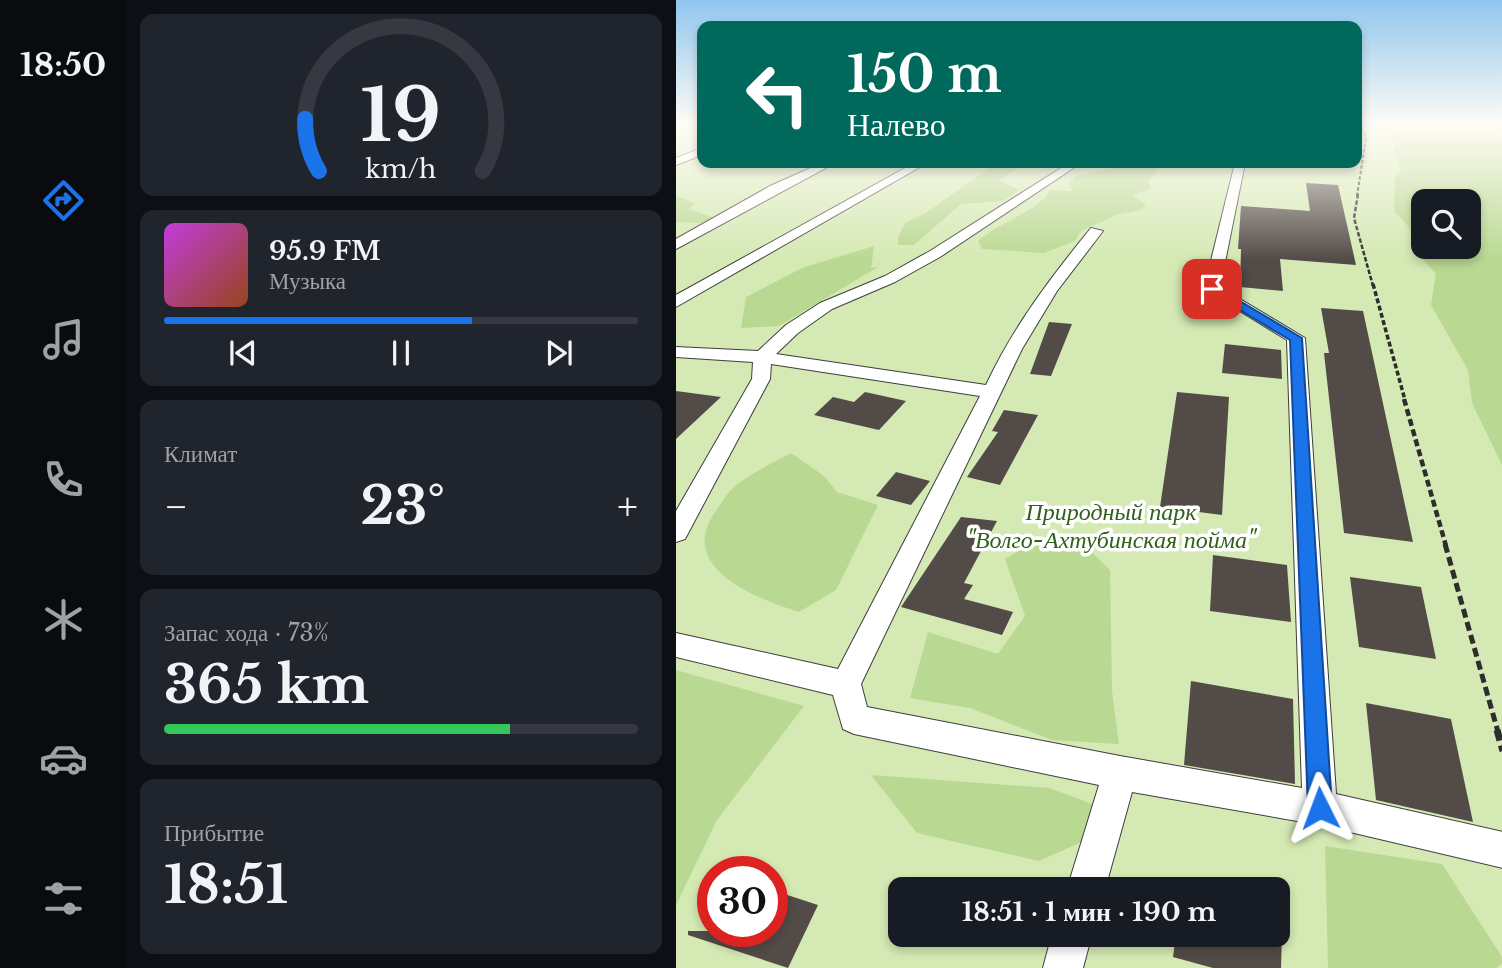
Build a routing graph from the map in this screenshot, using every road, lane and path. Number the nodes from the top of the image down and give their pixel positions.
1 (815, 170) edge
2 (909, 170) edge
3 (1065, 170) edge
4 (1238, 170) edge
5 (1361, 170) edge
6 (1096, 231) dead end
7 (676, 245) edge
8 (676, 302) edge
9 (676, 352) edge
10 (762, 357) junction
11 (992, 393) junction
12 (676, 533) edge
13 (676, 645) edge
14 (846, 684) junction
15 (1503, 751) edge
16 (1120, 772) junction
17 (1320, 808) junction
18 (1503, 850) edge
19 (1089, 877) edge
20 (1069, 947) edge
21 (1063, 968) edge

1 - 7 street
2 - 8 street
3 - 10 street
4 - 17 street
5 - 15 path
6 - 11 street
9 - 10 street
10 - 11 street
10 - 12 street
11 - 14 street
13 - 14 street
14 - 16 street
16 - 17 street
16 - 19 street
17 - 18 street
20 - 21 street

